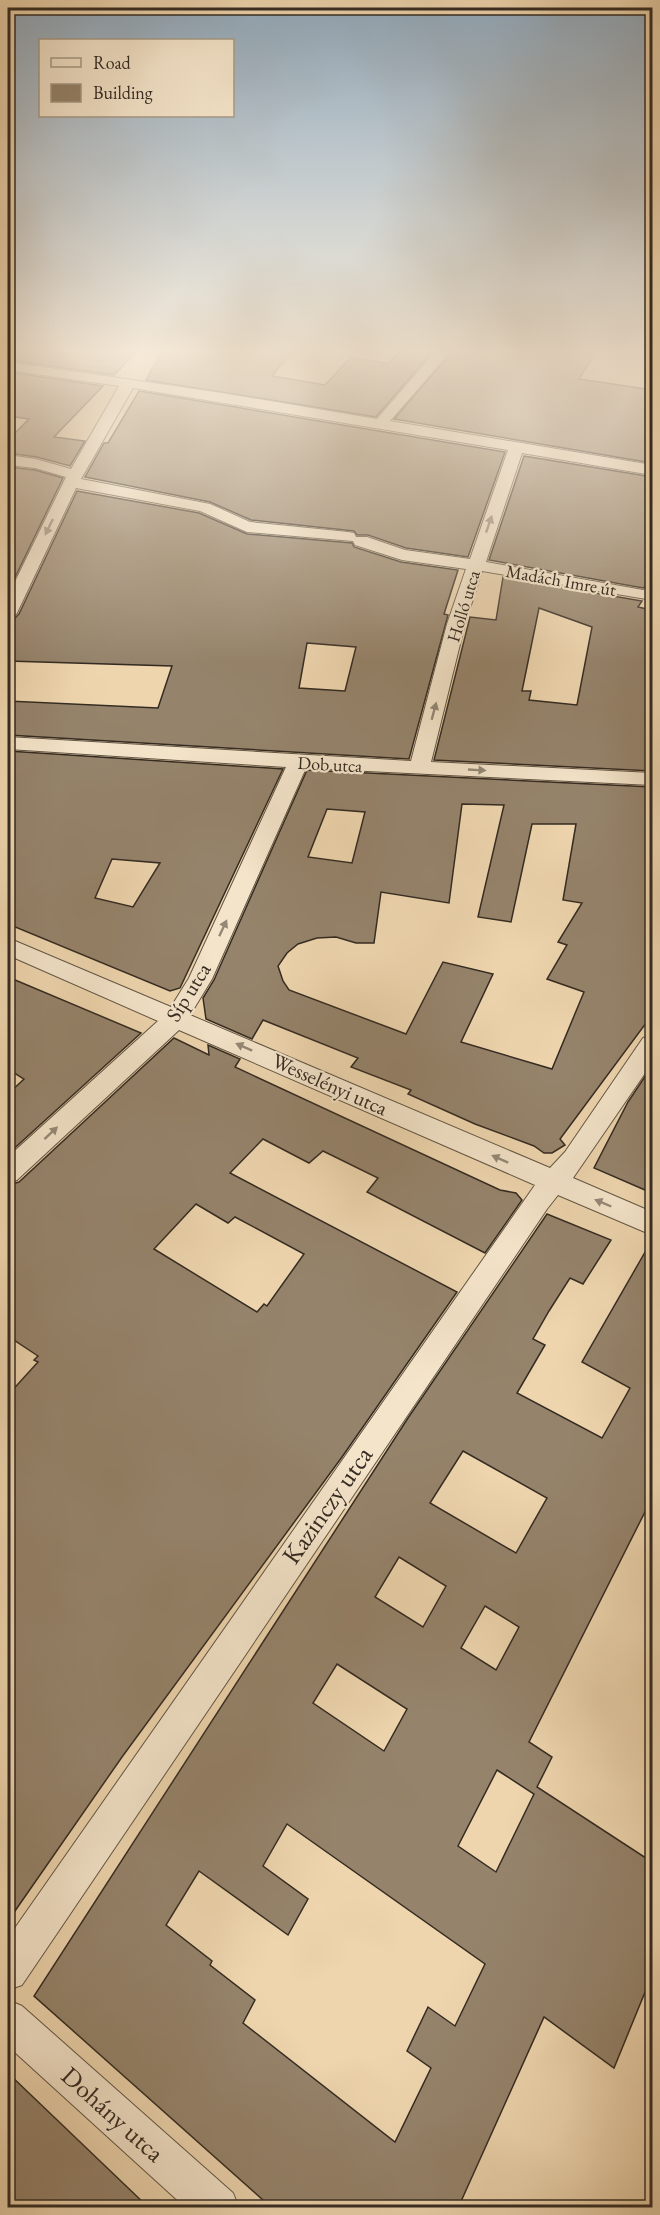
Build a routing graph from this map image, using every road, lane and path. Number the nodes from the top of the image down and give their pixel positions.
1 (87, 455) edge
2 (513, 455) edge
3 (562, 455) edge
4 (8, 460) edge
5 (97, 470) dead end
6 (652, 470) edge
7 (76, 474) junction
8 (128, 477) dead end
9 (182, 502) junction
10 (475, 565) junction
11 (652, 590) edge
12 (8, 613) edge
13 (8, 743) edge
14 (299, 762) junction
15 (419, 768) junction
16 (652, 779) edge
17 (8, 946) edge
18 (177, 1017) junction
19 (652, 1044) edge
20 (8, 1173) edge
21 (554, 1182) junction
22 (652, 1224) edge
23 (8, 1971) edge
24 (8, 2020) edge
25 (218, 2208) edge

1 - 7 street
10 -> 2 street, Holló utca
3 - 6 street
4 - 7 street, Madách Imre út
5 - 7 street, Madách Imre út
7 - 9 street, Madách Imre út
7 -> 12 street
8 - 9 street, Madách Imre út
9 - 10 street, Madách Imre út
10 - 11 street, Madách Imre út
15 -> 10 street, Holló utca
13 - 14 street, Dob utca
14 - 15 street, Dob utca
18 -> 14 street, Síp utca
15 -> 16 street, Dob utca
17 - 18 street, Wesselényi utca
20 -> 18 street, Síp utca
21 -> 18 street, Wesselényi utca
19 - 21 street, Kazinczy utca
22 -> 21 street, Wesselényi utca
21 - 23 street, Kazinczy utca
24 - 25 street, Dohány utca

